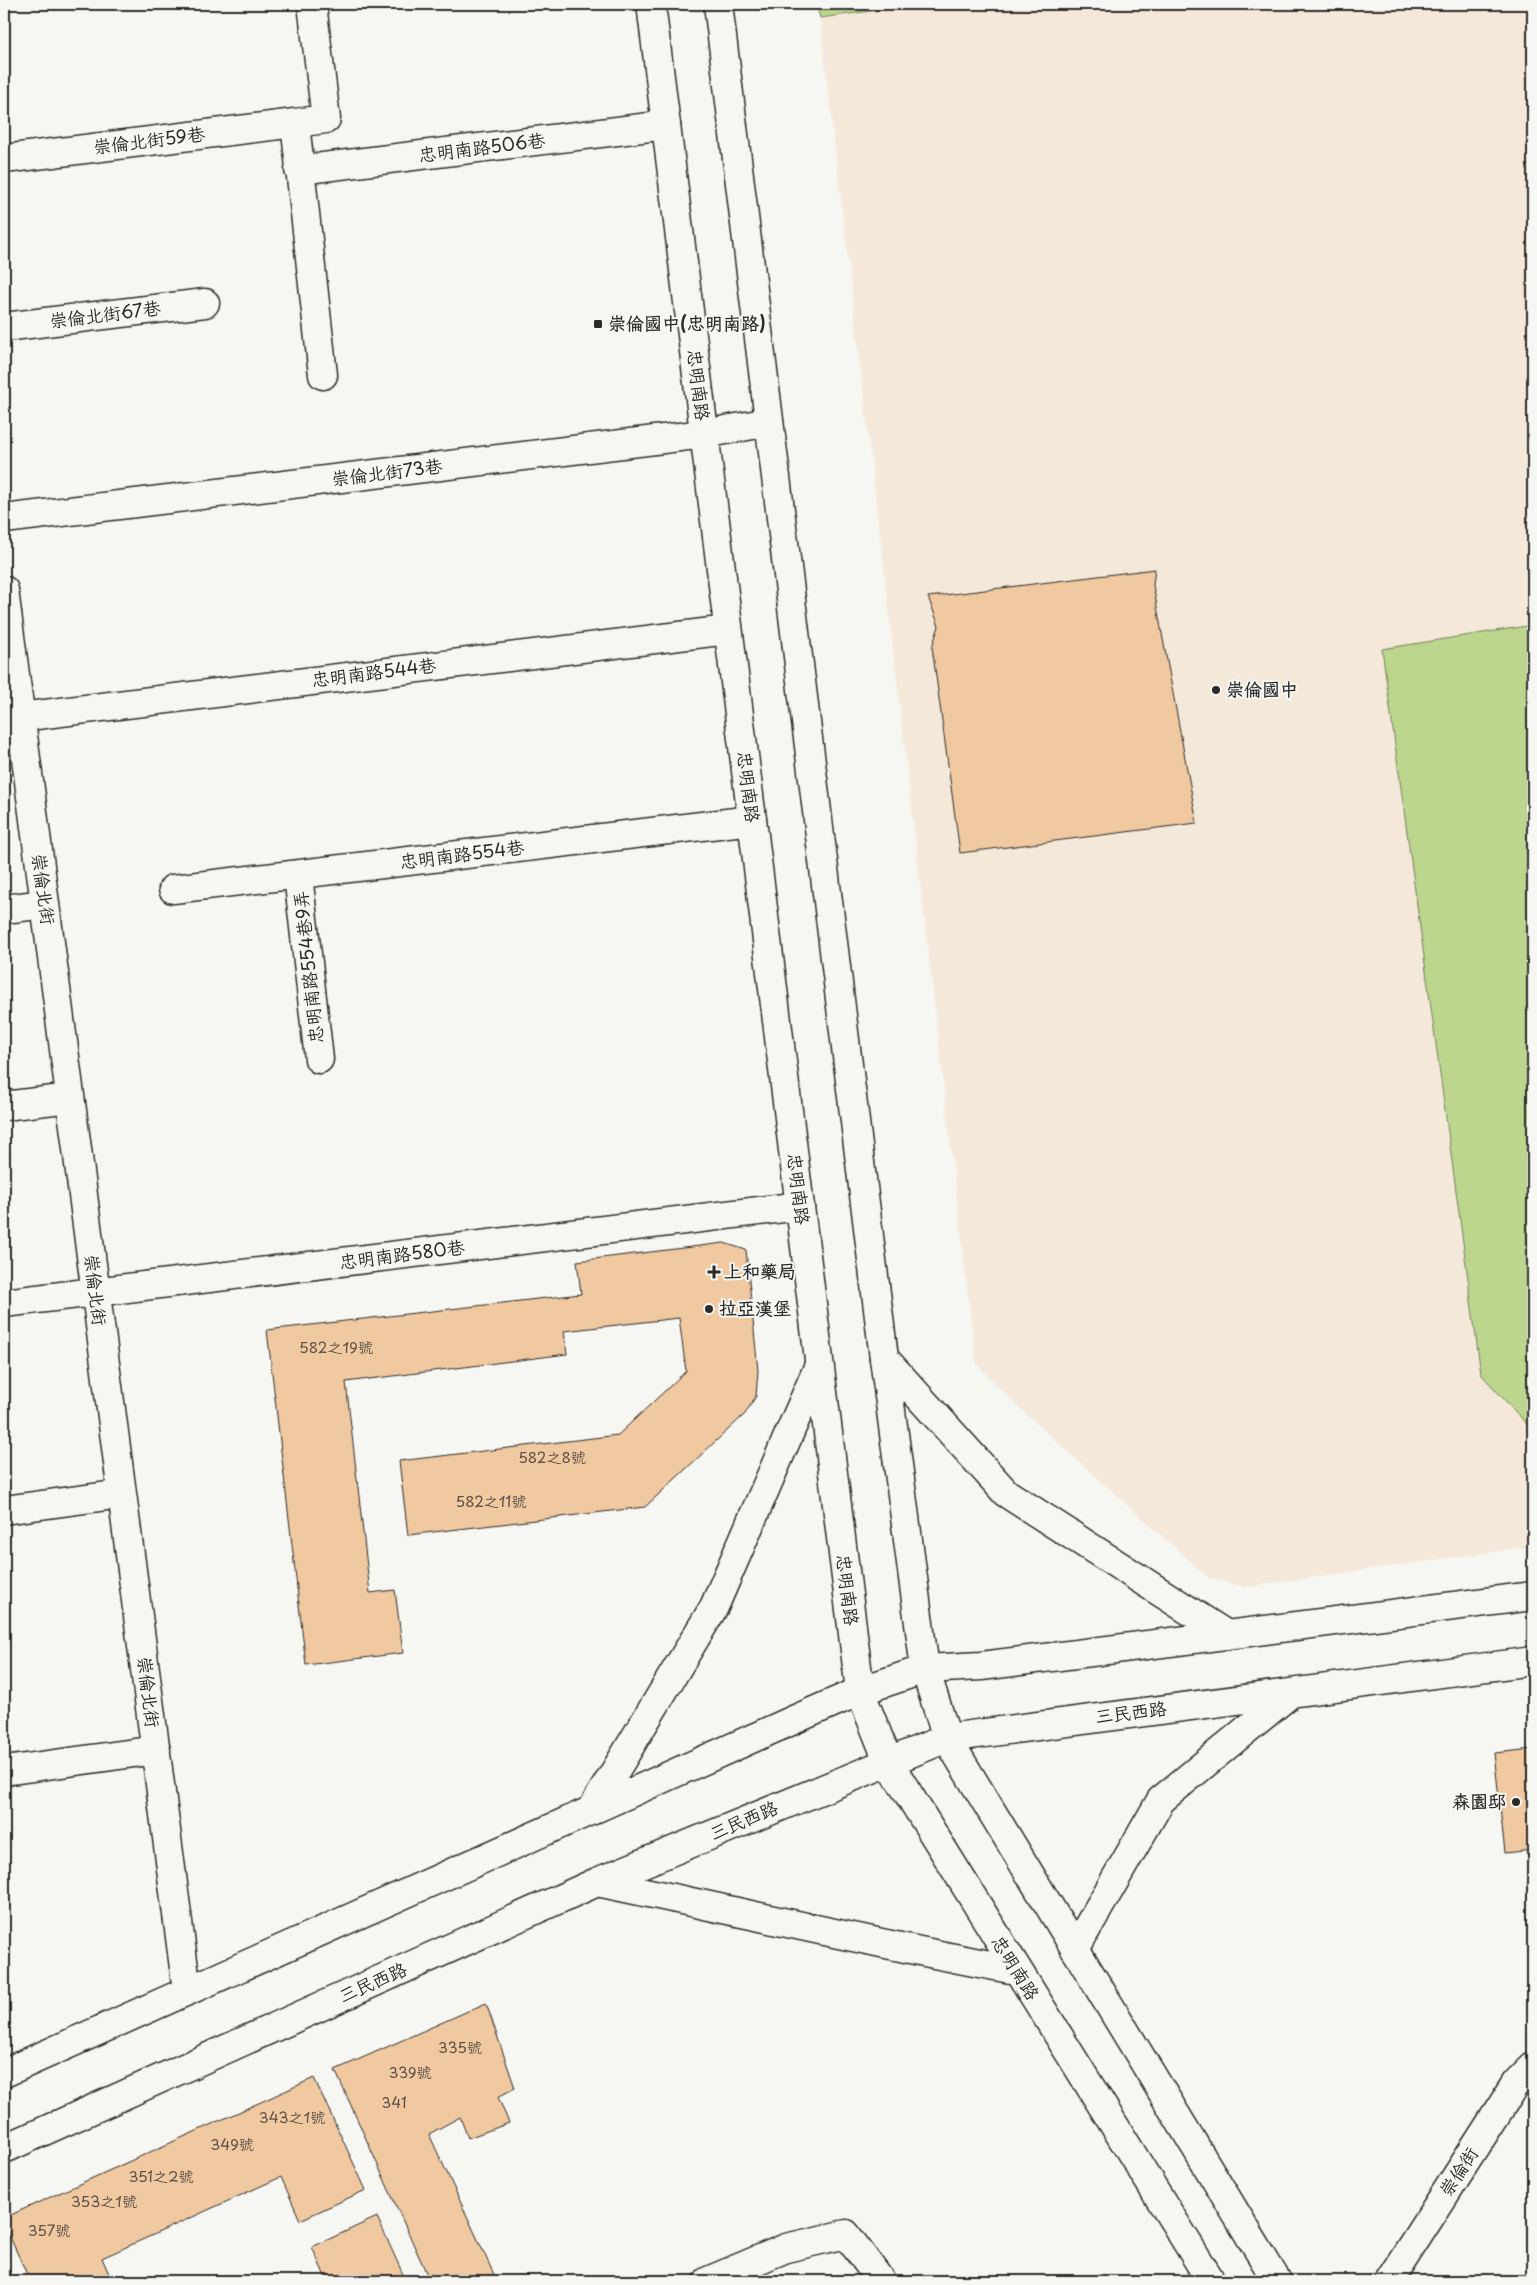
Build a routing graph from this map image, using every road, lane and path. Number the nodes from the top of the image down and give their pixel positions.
1 (312, 4) edge
2 (651, 4) edge
3 (718, 4) edge
4 (295, 123) junction
5 (666, 125) junction
6 (4, 160) edge
7 (299, 170) junction
8 (205, 303) dead end
9 (4, 327) edge
10 (323, 375) dead end
11 (769, 422) junction
12 (704, 434) junction
13 (4, 519) edge
14 (4, 590) edge
15 (728, 630) junction
16 (12, 718) edge
17 (752, 820) junction
18 (298, 875) junction
19 (173, 889) dead end
20 (45, 904) junction
21 (4, 910) edge
22 (319, 1059) dead end
23 (70, 1098) junction
24 (4, 1106) edge
25 (800, 1206) junction
26 (96, 1292) junction
27 (4, 1303) edge
28 (884, 1358) junction
29 (819, 1365) junction
30 (122, 1494) junction
31 (4, 1510) edge
32 (1533, 1596) edge
33 (1227, 1635) junction
34 (1533, 1661) edge
35 (925, 1669) junction
36 (860, 1691) junction
37 (1291, 1692) junction
38 (947, 1738) junction
39 (156, 1750) junction
40 (888, 1761) junction
41 (4, 1771) edge
42 (591, 1811) junction
43 (597, 1882) junction
44 (1075, 1949) junction
45 (1016, 1970) junction
46 (187, 1991) junction
47 (1533, 2066) edge
48 (4, 2073) edge
49 (4, 2149) edge
50 (738, 2275) edge
51 (708, 2281) edge
52 (881, 2281) edge
53 (1211, 2281) edge
54 (1276, 2281) edge
55 (1389, 2281) edge

1 - 4 street
2 - 5 street, 忠明南路
3 - 11 street
4 - 6 street, 崇倫北街59巷
4 - 7 street
5 - 7 street, 忠明南路506巷
5 - 12 street, 忠明南路
7 - 10 street
8 - 9 street, 崇倫北街67巷
11 - 12 street, 崇倫北街73巷
11 - 28 street
12 - 13 street, 崇倫北街73巷
12 - 15 street, 忠明南路
14 - 16 street, 崇倫北街
15 - 16 street, 忠明南路544巷
15 - 17 street, 忠明南路
16 - 20 street, 崇倫北街
17 - 18 street, 忠明南路554巷
17 - 25 street, 忠明南路
18 - 19 street, 忠明南路554巷
18 - 22 street, 忠明南路554巷9弄
20 - 21 street
20 - 23 street, 崇倫北街
23 - 24 street
23 - 26 street, 崇倫北街
25 - 26 street, 忠明南路580巷
25 - 29 street, 忠明南路
26 - 27 street, 忠明南路580巷
26 - 30 street, 崇倫北街
28 - 33 street
28 - 35 street
29 - 36 street, 忠明南路
29 - 42 street
30 - 31 street
30 - 39 street, 崇倫北街
32 - 33 street
33 - 35 street
34 - 37 street, 三民西路
35 - 36 street
35 - 38 street
36 - 40 street, 忠明南路
36 - 42 street
37 - 38 street, 三民西路
37 - 44 street
38 - 40 street, 三民西路
38 - 44 street
39 - 41 street
39 - 46 street, 崇倫北街
40 - 43 street, 三民西路
40 - 45 street, 忠明南路
42 - 46 street
43 - 45 street
43 - 49 street, 三民西路
44 - 54 street
45 - 53 street, 忠明南路
46 - 48 street
47 - 55 street, 崇倫街
50 - 51 street
50 - 52 street

